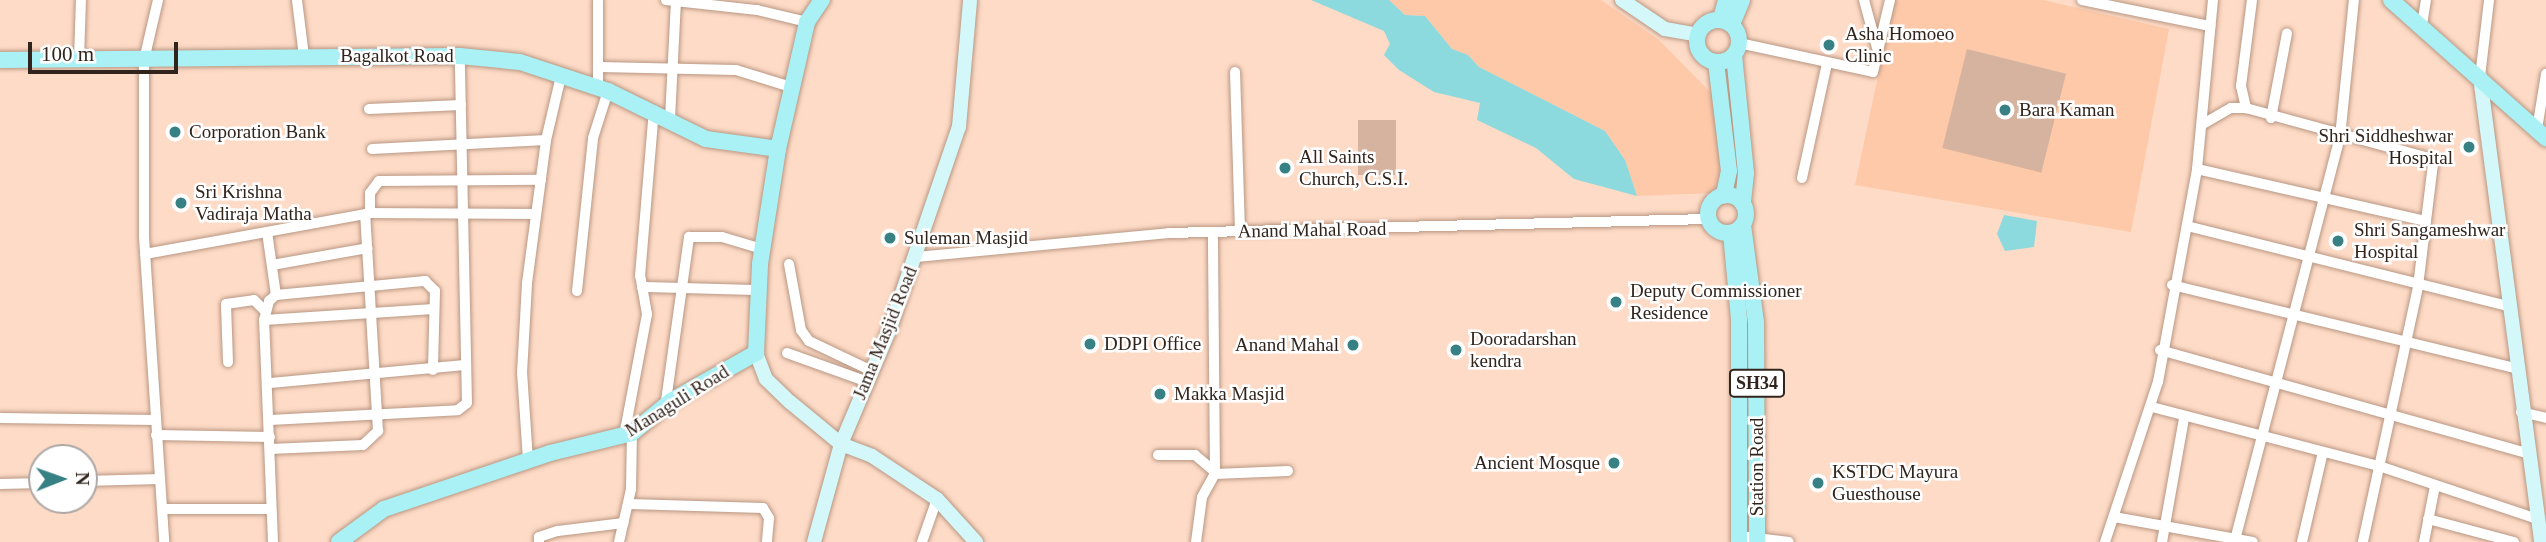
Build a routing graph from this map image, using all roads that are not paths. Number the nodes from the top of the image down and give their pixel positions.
1 (81, 0) edge
2 (158, 0) edge
3 (298, 0) edge
4 (598, 0) edge
5 (666, 0) edge
6 (676, 0) edge
7 (970, 0) edge
8 (1622, 0) edge
9 (1726, 0) edge
10 (1742, 0) edge
11 (1864, 0) edge
12 (1890, 0) edge
13 (2082, 0) edge
14 (2213, 0) edge
15 (2252, 0) edge
16 (2354, 0) edge
17 (2391, 0) edge
18 (2426, 0) edge
19 (2489, 0) edge
20 (821, 1) edge
21 (2105, 3) edge
22 (2137, 4) edge
23 (758, 5) edge
24 (807, 22) junction
25 (1726, 22) junction
26 (2422, 25) junction
27 (2210, 26) junction
28 (2287, 33) dead end
29 (1698, 35) junction
30 (1737, 49) junction
31 (1878, 51) junction
32 (304, 56) junction
33 (460, 56) junction
34 (79, 59) junction
35 (0, 60) edge
36 (144, 60) junction
37 (1716, 62) junction
38 (1827, 63) junction
39 (674, 65) junction
40 (600, 67) junction
41 (1235, 72) dead end
42 (2546, 74) edge
43 (561, 76) junction
44 (2480, 76) junction
45 (791, 86) junction
46 (603, 90) junction
47 (461, 105) junction
48 (2246, 108) junction
49 (369, 109) dead end
50 (654, 111) junction
51 (2271, 118) junction
52 (670, 119) junction
53 (2203, 124) junction
54 (2542, 134) edge
55 (2340, 137) junction
56 (546, 140) junction
57 (461, 145) junction
58 (372, 149) dead end
59 (778, 149) junction
60 (2197, 169) junction
61 (462, 178) junction
62 (1802, 178) dead end
63 (541, 180) junction
64 (2324, 194) junction
65 (1724, 195) junction
66 (1743, 204) junction
67 (463, 211) junction
68 (368, 213) junction
69 (536, 214) junction
70 (1709, 219) junction
71 (2426, 221) junction
72 (2187, 226) junction
73 (1737, 229) junction
74 (1240, 230) junction
75 (267, 232) junction
76 (1213, 232) junction
77 (368, 248) junction
78 (762, 249) junction
79 (145, 254) junction
80 (916, 257) junction
81 (2309, 257) junction
82 (789, 264) dead end
83 (272, 265) junction
84 (2172, 285) junction
85 (370, 287) junction
86 (2418, 287) junction
87 (642, 288) junction
88 (680, 290) junction
89 (759, 290) junction
90 (577, 291) dead end
91 (276, 295) junction
92 (2507, 306) junction
93 (434, 309) junction
94 (372, 312) junction
95 (264, 316) junction
96 (2292, 318) junction
97 (2407, 344) junction
98 (2160, 349) junction
99 (756, 353) junction
100 (787, 354) dead end
101 (228, 362) dead end
102 (465, 365) junction
103 (2514, 369) junction
104 (433, 370) junction
105 (375, 374) junction
106 (867, 376) junction
107 (2276, 379) junction
108 (270, 383) junction
109 (2152, 407) junction
110 (664, 408) junction
111 (2521, 412) junction
112 (378, 414) junction
113 (2395, 414) junction
114 (0, 418) edge
115 (2184, 418) junction
116 (2546, 418) edge
117 (155, 420) junction
118 (270, 420) junction
119 (628, 434) junction
120 (156, 435) junction
121 (2261, 436) junction
122 (270, 443) junction
123 (841, 444) junction
124 (2323, 452) junction
125 (2529, 454) junction
126 (1158, 455) dead end
127 (528, 460) junction
128 (2382, 467) junction
129 (1288, 471) dead end
130 (1215, 474) junction
131 (160, 479) junction
132 (98, 481) edge
133 (28, 483) edge
134 (0, 484) edge
135 (2435, 486) junction
136 (937, 499) junction
137 (629, 504) junction
138 (164, 509) junction
139 (271, 509) junction
140 (2114, 517) junction
141 (2428, 519) junction
142 (2537, 519) junction
143 (624, 523) junction
144 (2164, 523) junction
145 (2236, 536) junction
146 (1740, 539) edge
147 (1757, 539) edge
148 (2506, 541) edge
149 (164, 542) edge
150 (272, 542) edge
151 (340, 542) edge
152 (539, 542) edge
153 (620, 542) edge
154 (767, 542) edge
155 (814, 542) edge
156 (922, 542) edge
157 (976, 542) edge
158 (1196, 542) edge
159 (1790, 542) edge
160 (2105, 542) edge
161 (2162, 542) edge
162 (2253, 542) edge
163 (2302, 542) edge
164 (2363, 542) edge
165 (2424, 542) edge
166 (2541, 542) edge

1 - 34 street
2 - 36 street
3 - 32 street
4 - 40 street
5 - 6 street
6 - 23 street
6 - 39 street
7 - 80 street, Jama Masjid Road
8 - 29 street
9 - 25 main road
10 - 25 main road
11 - 31 street
12 - 31 street
13 - 21 street
14 - 27 street
15 - 48 street
16 - 55 street
17 - 26 main road
18 - 26 street
19 - 44 street
20 - 24 main road
21 - 22 street
22 - 27 street
23 - 24 street
24 - 45 main road
25 - 29 main road
25 - 30 main road, SH34
26 - 44 main road
27 - 53 street
28 - 51 street
29 - 37 main road
30 - 37 main road
30 - 38 street
30 - 66 main road, SH34
31 - 38 street
32 - 33 main road, Bagalkot Road
32 - 36 main road, Bagalkot Road
33 - 43 main road, Bagalkot Road
33 - 47 street
34 - 35 main road, Bagalkot Road
34 - 36 main road, Bagalkot Road
36 - 79 street
37 - 65 main road
38 - 62 street
39 - 40 street
39 - 45 street
39 - 52 street
40 - 46 street
41 - 74 street
42 - 54 street
43 - 46 main road, Bagalkot Road
43 - 56 street
44 - 54 main road
44 - 92 street
45 - 59 main road
46 - 50 main road, Bagalkot Road
46 - 90 street
47 - 49 street
47 - 57 street
48 - 51 street
48 - 53 street
50 - 52 main road, Bagalkot Road
50 - 87 street
51 - 55 street
52 - 59 main road, Bagalkot Road
53 - 60 street
55 - 64 street
55 - 71 street
56 - 57 street
56 - 63 street
57 - 58 street
57 - 61 street
59 - 78 main road
60 - 64 street
60 - 72 street
61 - 63 street
61 - 67 street
61 - 68 street
63 - 69 street
64 - 71 street
64 - 81 street
65 - 66 main road
65 - 70 main road
66 - 73 main road, SH34
67 - 68 street
67 - 69 street
67 - 102 street
68 - 75 street
68 - 77 street
69 - 127 street
70 - 73 main road
70 - 74 street, Anand Mahal Road
71 - 86 street
72 - 81 street
72 - 84 street
73 - 146 main road, Station Road / SH34
73 - 147 main road, Station Road / SH34
74 - 76 street, Anand Mahal Road
75 - 79 street
75 - 83 street
76 - 80 street, Anand Mahal Road
76 - 130 street
77 - 83 street
77 - 85 street
78 - 88 street
78 - 89 main road
79 - 117 street
80 - 106 street, Jama Masjid Road
81 - 86 street
81 - 96 street
82 - 106 street
83 - 91 street
84 - 96 street
84 - 98 street
85 - 91 street
85 - 93 street
85 - 94 street
86 - 92 street
86 - 97 street
87 - 88 street
87 - 119 street
88 - 89 street
88 - 110 street
89 - 99 main road
91 - 95 street
92 - 103 street
93 - 94 street
93 - 104 street
94 - 95 street
94 - 105 street
95 - 101 street
95 - 108 street
96 - 97 street
96 - 107 street
97 - 103 street
97 - 113 street
98 - 107 street
98 - 109 street
99 - 110 main road, Managuli Road
99 - 123 street
100 - 106 street
102 - 104 street
102 - 112 street
103 - 111 street
104 - 105 street
105 - 108 street
105 - 112 street
106 - 123 street, Jama Masjid Road
107 - 113 street
107 - 121 street
108 - 118 street
109 - 115 street
109 - 140 street
110 - 119 main road, Managuli Road
111 - 116 street
111 - 125 street
112 - 118 street
112 - 122 street
113 - 125 street
113 - 128 street
114 - 117 street
115 - 121 street
115 - 144 street
117 - 120 street
118 - 122 street
119 - 127 main road, Managuli Road
119 - 137 street
120 - 122 street
120 - 131 street
121 - 124 street
121 - 145 street
122 - 139 street
123 - 136 street
123 - 155 street, Jama Masjid Road
124 - 128 street
124 - 163 street
125 - 142 street
126 - 130 street
127 - 151 main road, Managuli Road
128 - 135 street
128 - 164 street
129 - 130 street
130 - 158 street
131 - 132 street
131 - 138 street
133 - 134 street
135 - 141 street
135 - 142 street
136 - 156 street
136 - 157 street
137 - 143 street
137 - 154 street
138 - 139 street
138 - 149 street
139 - 150 street
140 - 144 street
140 - 160 street
141 - 148 street
141 - 165 street
142 - 166 street
143 - 152 street
143 - 153 street
144 - 145 street
144 - 161 street
145 - 162 street
146 - 147 street
147 - 159 street

